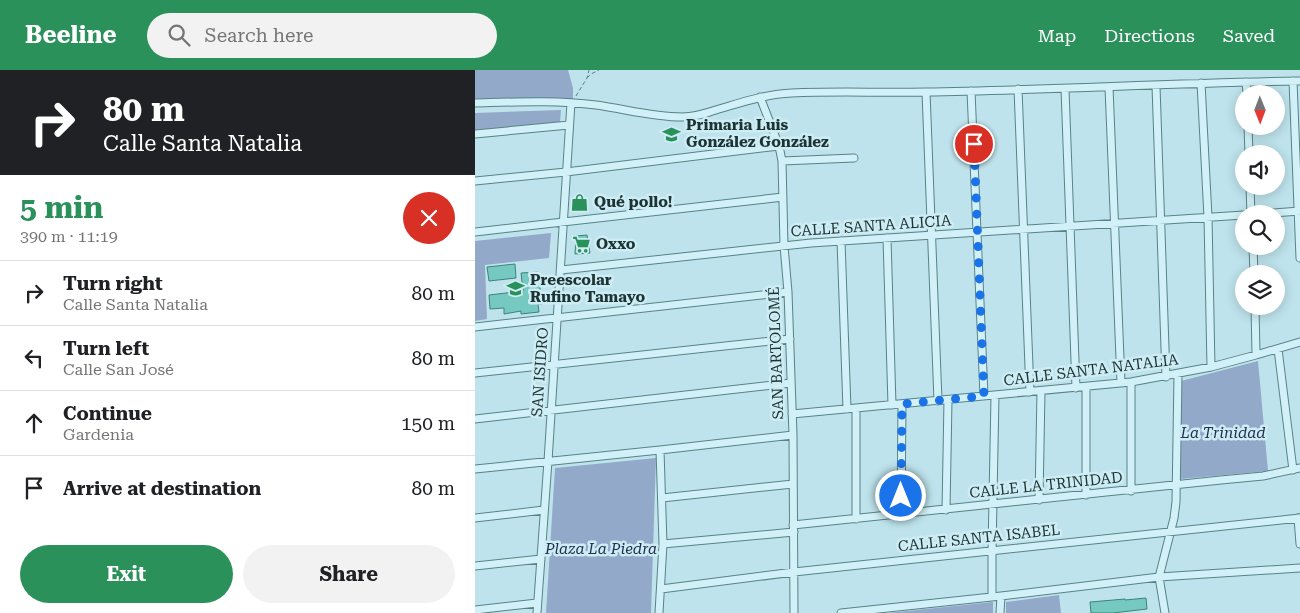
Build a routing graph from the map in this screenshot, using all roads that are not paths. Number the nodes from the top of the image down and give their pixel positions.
1 (1296, 81) edge
2 (1246, 82) junction
3 (1201, 84) junction
4 (1246, 85) edge
5 (1156, 86) junction
6 (1109, 87) junction
7 (1018, 89) junction
8 (1065, 89) junction
9 (971, 91) junction
10 (926, 92) junction
11 (760, 97) junction
12 (475, 103) edge
13 (571, 103) junction
14 (569, 125) junction
15 (475, 134) edge
16 (779, 146) junction
17 (854, 158) dead end
18 (782, 161) junction
19 (566, 172) junction
20 (475, 181) edge
21 (783, 197) junction
22 (1299, 211) edge
23 (1285, 212) edge
24 (1235, 216) edge
25 (1208, 217) junction
26 (1160, 220) junction
27 (564, 222) junction
28 (1115, 223) junction
29 (1070, 226) junction
30 (1023, 229) junction
31 (475, 232) edge
32 (978, 232) junction
33 (931, 235) junction
34 (887, 238) junction
35 (841, 241) junction
36 (785, 246) junction
37 (1300, 258) edge
38 (561, 270) junction
39 (788, 292) junction
40 (1255, 315) edge
41 (557, 318) junction
42 (475, 327) edge
43 (790, 339) junction
44 (1300, 342) edge
45 (1278, 349) junction
46 (1257, 355) junction
47 (554, 364) junction
48 (1211, 367) junction
49 (475, 373) edge
50 (1178, 374) junction
51 (1166, 377) junction
52 (1131, 382) junction
53 (791, 383) junction
54 (1121, 383) junction
55 (1086, 387) junction
56 (1076, 388) junction
57 (1041, 391) junction
58 (1030, 392) junction
59 (995, 395) junction
60 (984, 396) junction
61 (938, 400) junction
62 (948, 400) junction
63 (902, 404) junction
64 (892, 405) junction
65 (856, 408) junction
66 (847, 409) junction
67 (551, 411) junction
68 (792, 414) junction
69 (475, 419) edge
70 (793, 435) junction
71 (661, 450) junction
72 (548, 461) junction
73 (475, 469) edge
74 (1297, 469) edge
75 (793, 484) junction
76 (1176, 485) junction
77 (1131, 491) junction
78 (1086, 495) junction
79 (662, 498) junction
80 (1039, 500) junction
81 (992, 505) junction
82 (544, 510) junction
83 (946, 510) junction
84 (901, 514) junction
85 (475, 518) edge
86 (1299, 518) edge
87 (856, 519) junction
88 (793, 529) junction
89 (1170, 532) junction
90 (663, 544) junction
91 (1300, 544) edge
92 (992, 551) junction
93 (541, 559) junction
94 (475, 566) edge
95 (1300, 568) edge
96 (794, 572) junction
97 (1159, 577) junction
98 (661, 589) junction
99 (1001, 596) junction
100 (992, 597) junction
101 (537, 603) junction
102 (475, 610) edge
103 (537, 613) edge
104 (659, 613) edge
105 (794, 613) edge
106 (841, 613) edge
107 (1000, 613) edge
108 (1165, 613) edge

1 - 2 street
1 - 22 street
2 - 3 street
2 - 4 street
3 - 5 street
3 - 25 street
5 - 6 street
5 - 26 street
6 - 8 street
6 - 28 street
7 - 8 street
7 - 9 street
7 - 30 street
8 - 29 street
9 - 10 street
9 - 32 street
10 - 11 street
10 - 33 street
11 - 13 street
11 - 16 street, SAN BARTOLOMÉ
12 - 13 street
13 - 14 street, SAN ISIDRO
14 - 15 street
14 - 19 street, SAN ISIDRO
16 - 18 street, SAN BARTOLOMÉ
16 - 19 street
17 - 18 street
18 - 21 street, SAN BARTOLOMÉ
19 - 20 street
19 - 27 street, SAN ISIDRO
21 - 27 street
21 - 36 street, SAN BARTOLOMÉ
22 - 23 street
22 - 37 street
24 - 25 street, CALLE SANTA ALICIA
25 - 26 street, CALLE SANTA ALICIA
25 - 48 street
26 - 28 street, CALLE SANTA ALICIA
26 - 51 street
27 - 31 street
27 - 38 street, SAN ISIDRO
28 - 29 street, CALLE SANTA ALICIA
28 - 54 street
29 - 30 street, CALLE SANTA ALICIA
29 - 56 street
30 - 32 street, CALLE SANTA ALICIA
30 - 58 street
32 - 33 street, CALLE SANTA ALICIA
32 - 60 street
33 - 34 street, CALLE SANTA ALICIA
33 - 61 street
34 - 35 street, CALLE SANTA ALICIA
34 - 64 street
35 - 36 street, CALLE SANTA ALICIA
35 - 66 street
36 - 38 street, CALLE SANTA ALICIA
36 - 39 street, SAN BARTOLOMÉ
38 - 41 street, SAN ISIDRO
39 - 41 street
39 - 43 street, SAN BARTOLOMÉ
40 - 46 street
41 - 42 street
41 - 47 street, SAN ISIDRO
43 - 47 street
43 - 53 street, SAN BARTOLOMÉ
44 - 45 street, CALLE SANTA NATALIA
45 - 46 street, CALLE SANTA NATALIA
45 - 74 street
46 - 48 street, CALLE SANTA NATALIA
47 - 49 street
47 - 67 street, SAN ISIDRO
48 - 50 street, CALLE SANTA NATALIA
50 - 51 street, CALLE SANTA NATALIA
50 - 76 street
51 - 52 street, CALLE SANTA NATALIA
52 - 54 street, CALLE SANTA NATALIA
52 - 77 street
53 - 67 street
53 - 68 street, SAN BARTOLOMÉ
54 - 55 street, CALLE SANTA NATALIA
55 - 56 street, CALLE SANTA NATALIA
55 - 78 street
56 - 57 street, CALLE SANTA NATALIA
57 - 58 street, CALLE SANTA NATALIA
57 - 80 street
58 - 59 street, CALLE SANTA NATALIA
59 - 60 street, CALLE SANTA NATALIA
59 - 81 street
60 - 62 street, CALLE SANTA NATALIA
61 - 62 street, CALLE SANTA NATALIA
61 - 63 street, CALLE SANTA NATALIA
62 - 83 street
63 - 64 street, CALLE SANTA NATALIA
63 - 84 street
64 - 65 street, CALLE SANTA NATALIA
65 - 66 street, CALLE SANTA NATALIA
65 - 87 street
66 - 68 street, CALLE SANTA NATALIA
67 - 69 street
67 - 72 street, SAN ISIDRO
68 - 70 street, SAN BARTOLOMÉ
70 - 71 street
70 - 75 street, SAN BARTOLOMÉ
71 - 72 street
71 - 79 street
72 - 73 street
72 - 82 street, SAN ISIDRO
74 - 76 street, CALLE LA TRINIDAD
75 - 79 street
75 - 88 street, SAN BARTOLOMÉ
76 - 77 street, CALLE LA TRINIDAD
76 - 89 street
77 - 78 street, CALLE LA TRINIDAD
78 - 80 street, CALLE LA TRINIDAD
79 - 90 street
80 - 81 street, CALLE LA TRINIDAD
81 - 83 street, CALLE LA TRINIDAD
81 - 92 street
82 - 85 street
82 - 93 street, SAN ISIDRO
83 - 84 street, CALLE LA TRINIDAD
84 - 87 street, CALLE LA TRINIDAD
86 - 89 street, CALLE SANTA ISABEL
86 - 91 street
87 - 88 street, CALLE LA TRINIDAD
88 - 90 street, CALLE LA TRINIDAD
88 - 96 street, SAN BARTOLOMÉ
89 - 92 street, CALLE SANTA ISABEL
89 - 97 street
90 - 98 street
92 - 96 street, CALLE SANTA ISABEL
92 - 100 street
93 - 94 street
93 - 101 street, SAN ISIDRO
95 - 97 street
96 - 98 street, CALLE SANTA ISABEL
96 - 105 street, SAN BARTOLOMÉ
97 - 99 street
97 - 108 street
98 - 104 street
99 - 100 street
99 - 107 street
100 - 106 street
101 - 102 street
101 - 103 street, SAN ISIDRO

